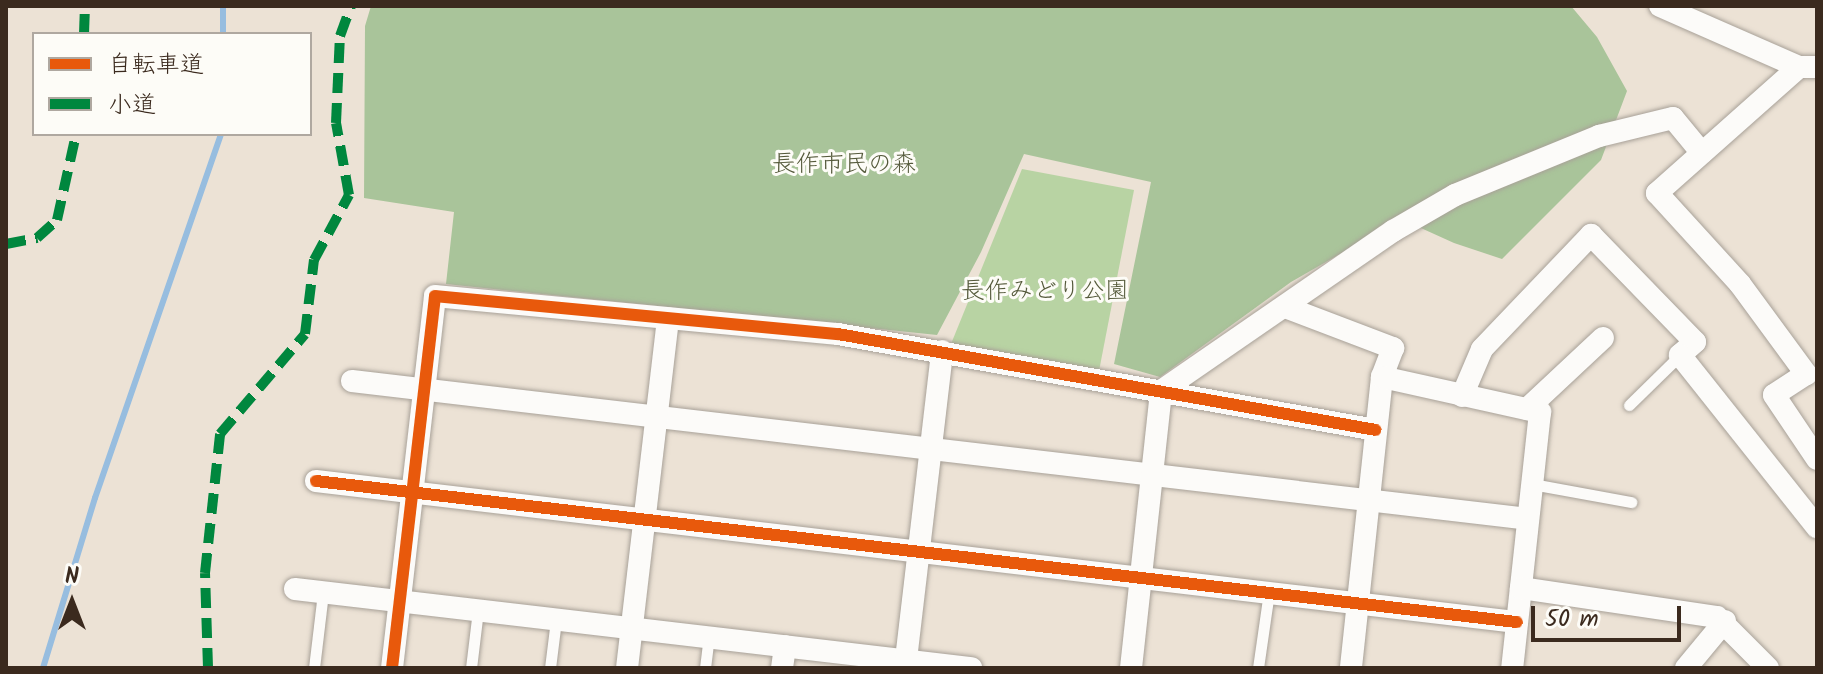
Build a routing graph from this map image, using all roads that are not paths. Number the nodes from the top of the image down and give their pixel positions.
1 (1663, 7) edge
2 (1808, 67) edge
3 (1702, 153) junction
4 (1285, 307) junction
5 (668, 318) junction
6 (1603, 338) dead end
7 (942, 351) junction
8 (1680, 355) junction
9 (1811, 371) edge
10 (1382, 377) junction
11 (352, 381) dead end
12 (424, 389) junction
13 (1161, 391) junction
14 (1462, 396) junction
15 (1629, 405) dead end
16 (1527, 409) junction
17 (656, 417) junction
18 (1376, 430) junction
19 (931, 449) junction
20 (1817, 459) edge
21 (1152, 475) junction
22 (316, 481) dead end
23 (1532, 484) junction
24 (412, 492) junction
25 (1369, 500) junction
26 (1631, 502) dead end
27 (644, 519) junction
28 (1528, 519) junction
29 (1817, 527) edge
30 (919, 551) junction
31 (1141, 577) junction
32 (1521, 588) junction
33 (295, 589) dead end
34 (323, 592) junction
35 (1269, 592) junction
36 (400, 601) junction
37 (1357, 603) junction
38 (478, 610) junction
39 (556, 620) junction
40 (1725, 621) junction
41 (1517, 622) junction
42 (632, 628) junction
43 (709, 637) junction
44 (784, 657) edge
45 (906, 664) edge
46 (314, 668) edge
47 (392, 668) edge
48 (471, 668) edge
49 (550, 668) edge
50 (627, 668) edge
51 (705, 668) edge
52 (971, 668) edge
53 (1131, 668) edge
54 (1258, 668) edge
55 (1351, 668) edge
56 (1512, 668) edge
57 (1686, 668) edge
58 (1768, 668) edge

1 - 2 street
2 - 3 street
3 - 4 street
3 - 9 street
4 - 10 street
4 - 13 street
5 - 7 street
5 - 12 street
5 - 17 street
6 - 16 street
7 - 13 street
7 - 19 street
8 - 14 street
8 - 15 lane
8 - 29 street
9 - 20 street
10 - 14 street
10 - 18 street
11 - 12 street
12 - 17 street
12 - 24 street
13 - 18 street
13 - 21 street
14 - 16 street
16 - 23 street
17 - 19 street
17 - 27 street
18 - 25 street
19 - 21 street
19 - 30 street
21 - 25 street
21 - 31 street
22 - 24 street
23 - 26 lane
23 - 28 street
24 - 27 street
24 - 36 street
25 - 28 street
25 - 37 street
27 - 30 street
27 - 42 street
28 - 32 street
30 - 31 street
30 - 45 street
31 - 35 street
31 - 53 street
32 - 40 street
32 - 41 street
33 - 34 street
34 - 36 street
34 - 46 lane
35 - 37 street
35 - 54 lane
36 - 38 street
36 - 47 street
37 - 41 street
37 - 55 street
38 - 39 street
38 - 48 lane
39 - 42 street
39 - 49 lane
40 - 57 street
40 - 58 street
41 - 56 street
42 - 43 street
42 - 50 street
43 - 44 street
43 - 51 lane
44 - 45 street
45 - 52 street

